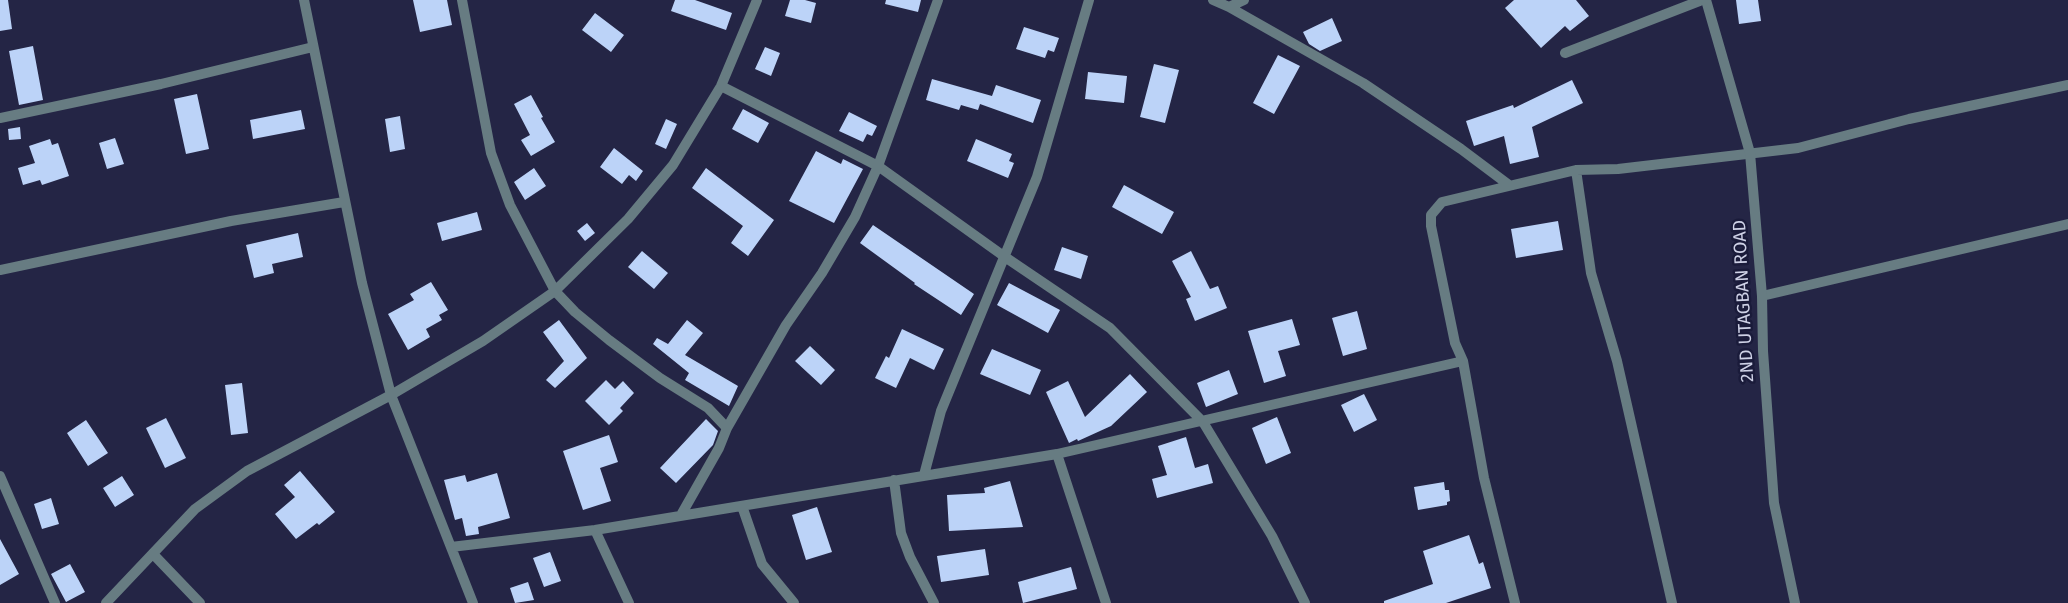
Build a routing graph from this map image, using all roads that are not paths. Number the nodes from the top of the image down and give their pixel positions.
1 (304, 0) edge
2 (462, 0) edge
3 (757, 0) edge
4 (938, 0) edge
5 (1089, 0) edge
6 (1213, 0) edge
7 (1244, 0) edge
8 (1702, 0) edge
9 (1706, 0) edge
10 (1230, 7) junction
11 (313, 47) junction
12 (1565, 53) dead end
13 (2068, 85) edge
14 (721, 86) junction
15 (0, 118) edge
16 (1750, 153) junction
17 (878, 166) junction
18 (1576, 170) junction
19 (1509, 185) junction
20 (344, 202) junction
21 (2068, 224) edge
22 (1005, 257) junction
23 (0, 270) edge
24 (555, 291) junction
25 (1762, 296) junction
26 (1463, 361) junction
27 (391, 395) junction
28 (1203, 422) junction
29 (727, 428) junction
30 (1057, 454) junction
31 (924, 475) junction
32 (0, 476) edge
33 (894, 480) junction
34 (742, 506) junction
35 (681, 515) junction
36 (595, 530) junction
37 (451, 547) junction
38 (154, 555) junction
39 (55, 603) edge
40 (106, 603) edge
41 (200, 603) edge
42 (473, 603) edge
43 (629, 603) edge
44 (794, 603) edge
45 (934, 603) edge
46 (1106, 603) edge
47 (1305, 603) edge
48 (1515, 603) edge
49 (1672, 603) edge
50 (1795, 603) edge

1 - 11 street
2 - 24 street
3 - 14 street
4 - 17 street
5 - 22 street
6 - 10 street
7 - 10 street
8 - 12 street
9 - 16 street, 2ND UTAGBAN ROAD
10 - 19 street
11 - 15 street
11 - 20 street
13 - 16 street
14 - 17 street
14 - 24 street
16 - 18 street
16 - 25 street, 2ND UTAGBAN ROAD
17 - 22 street
17 - 29 street
18 - 19 street
18 - 49 street
19 - 26 street
20 - 23 street
20 - 27 street
21 - 25 street
22 - 28 street
22 - 31 street
24 - 27 street
24 - 29 street
25 - 50 street, 2ND UTAGBAN ROAD
26 - 28 street
26 - 48 street
27 - 37 street
27 - 38 street
28 - 30 street
28 - 47 street
29 - 35 street
30 - 31 street
30 - 46 street
31 - 33 street
32 - 39 street
33 - 34 street
33 - 45 street
34 - 35 street
34 - 44 street
35 - 36 street
36 - 37 street
36 - 43 street
37 - 42 street
38 - 40 street
38 - 41 street

